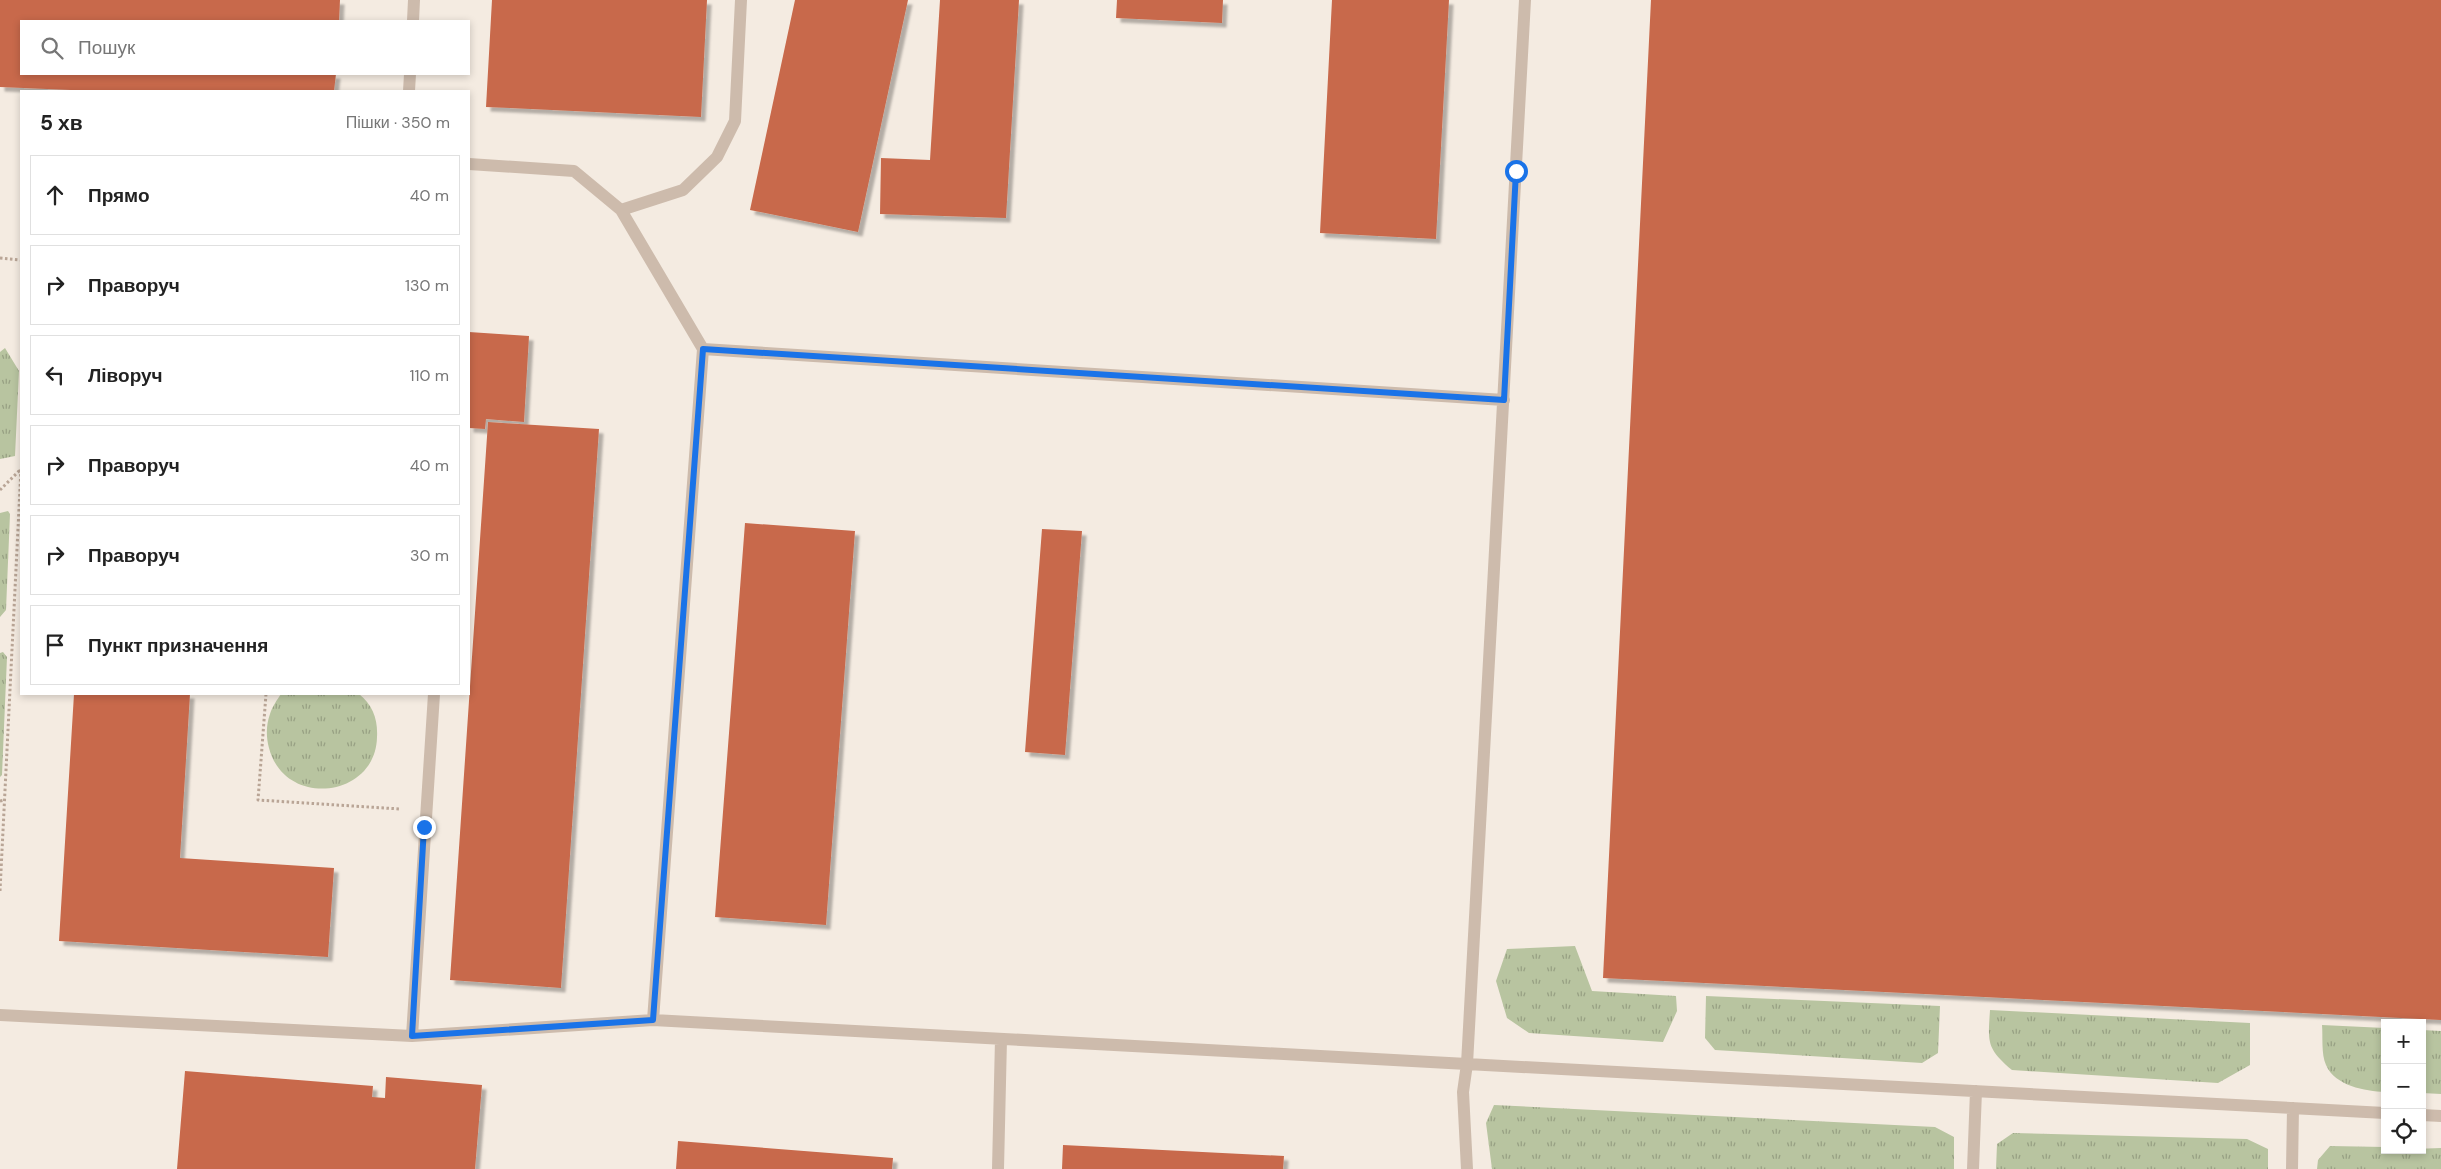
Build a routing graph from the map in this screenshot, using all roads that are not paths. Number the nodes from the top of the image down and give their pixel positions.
1 (414, 0) edge
2 (741, 0) edge
3 (1525, 0) edge
4 (413, 20) edge
5 (410, 75) edge
6 (408, 90) edge
7 (470, 164) edge
8 (621, 210) junction
9 (703, 349) junction
10 (1504, 400) junction
11 (434, 695) edge
12 (0, 1015) edge
13 (653, 1020) junction
14 (412, 1036) junction
15 (1001, 1039) junction
16 (1468, 1064) junction
17 (1976, 1091) junction
18 (2292, 1108) junction
19 (2381, 1113) edge
20 (2426, 1115) edge
21 (2441, 1116) edge
22 (998, 1169) edge
23 (1467, 1169) edge
24 (1973, 1169) edge
25 (2292, 1169) edge

1 - 4 lane
2 - 8 lane
3 - 10 lane
5 - 6 lane
7 - 8 lane
8 - 9 lane
9 - 10 lane
9 - 13 lane
10 - 16 lane
11 - 14 lane
12 - 14 lane
13 - 14 lane
13 - 15 lane
15 - 16 lane
15 - 22 lane
16 - 17 lane
16 - 23 lane
17 - 18 lane
17 - 24 lane
18 - 19 lane
18 - 25 lane
20 - 21 lane

